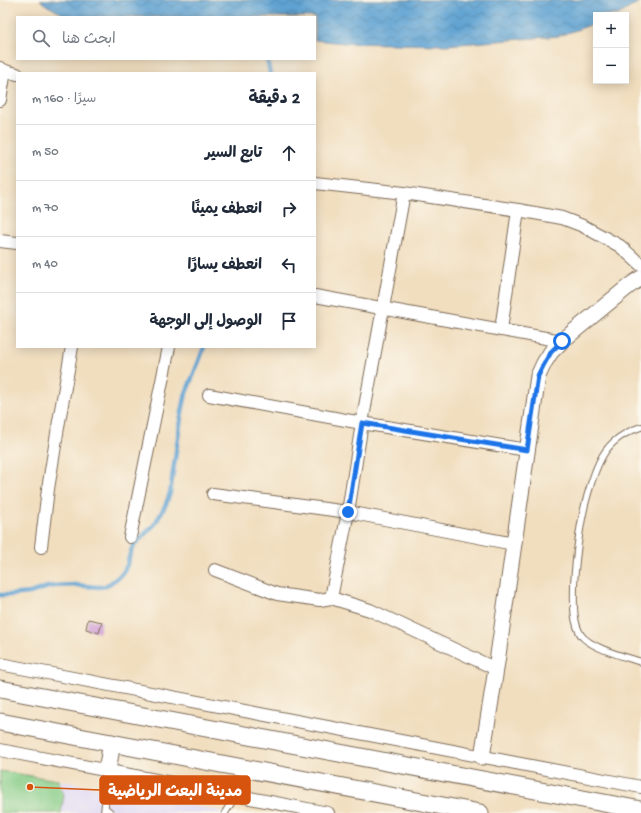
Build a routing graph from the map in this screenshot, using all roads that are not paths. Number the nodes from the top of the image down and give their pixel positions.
1 (7, 71) edge
2 (0, 100) edge
3 (316, 183) edge
4 (404, 193) junction
5 (518, 210) junction
6 (0, 241) edge
7 (16, 244) edge
8 (641, 265) edge
9 (641, 278) edge
10 (316, 296) edge
11 (383, 308) junction
12 (501, 330) junction
13 (562, 341) junction
14 (72, 348) edge
15 (169, 348) edge
16 (209, 395) dead end
17 (362, 423) junction
18 (641, 427) edge
19 (527, 450) junction
20 (213, 494) dead end
21 (348, 512) junction
22 (130, 537) dead end
23 (514, 544) junction
24 (41, 546) dead end
25 (215, 570) dead end
26 (331, 598) junction
27 (641, 662) edge
28 (0, 664) edge
29 (496, 669) junction
30 (0, 689) edge
31 (0, 722) edge
32 (112, 743) junction
33 (0, 750) edge
34 (482, 757) junction
35 (107, 770) junction
36 (641, 787) edge
37 (239, 796) junction
38 (104, 810) edge
39 (641, 810) edge
40 (111, 813) edge
41 (225, 813) edge
42 (328, 813) edge
43 (480, 813) edge

1 - 2 street
3 - 4 street
4 - 5 street
4 - 11 street
5 - 8 street
5 - 12 street
6 - 7 street
9 - 13 street
10 - 11 street
11 - 12 street
11 - 17 street
12 - 13 street
13 - 19 street
14 - 24 street
15 - 22 street
16 - 17 street
17 - 19 street
17 - 21 street
18 - 27 lane
19 - 23 street
20 - 21 street
21 - 23 street
21 - 26 street
23 - 29 street
25 - 26 street
26 - 29 street
28 - 34 street
29 - 34 street
30 - 39 main road
31 - 32 main road
32 - 35 main road
32 - 43 main road
33 - 35 street
34 - 36 street
35 - 37 street
35 - 38 lane
37 - 41 lane
37 - 42 street
38 - 40 lane

